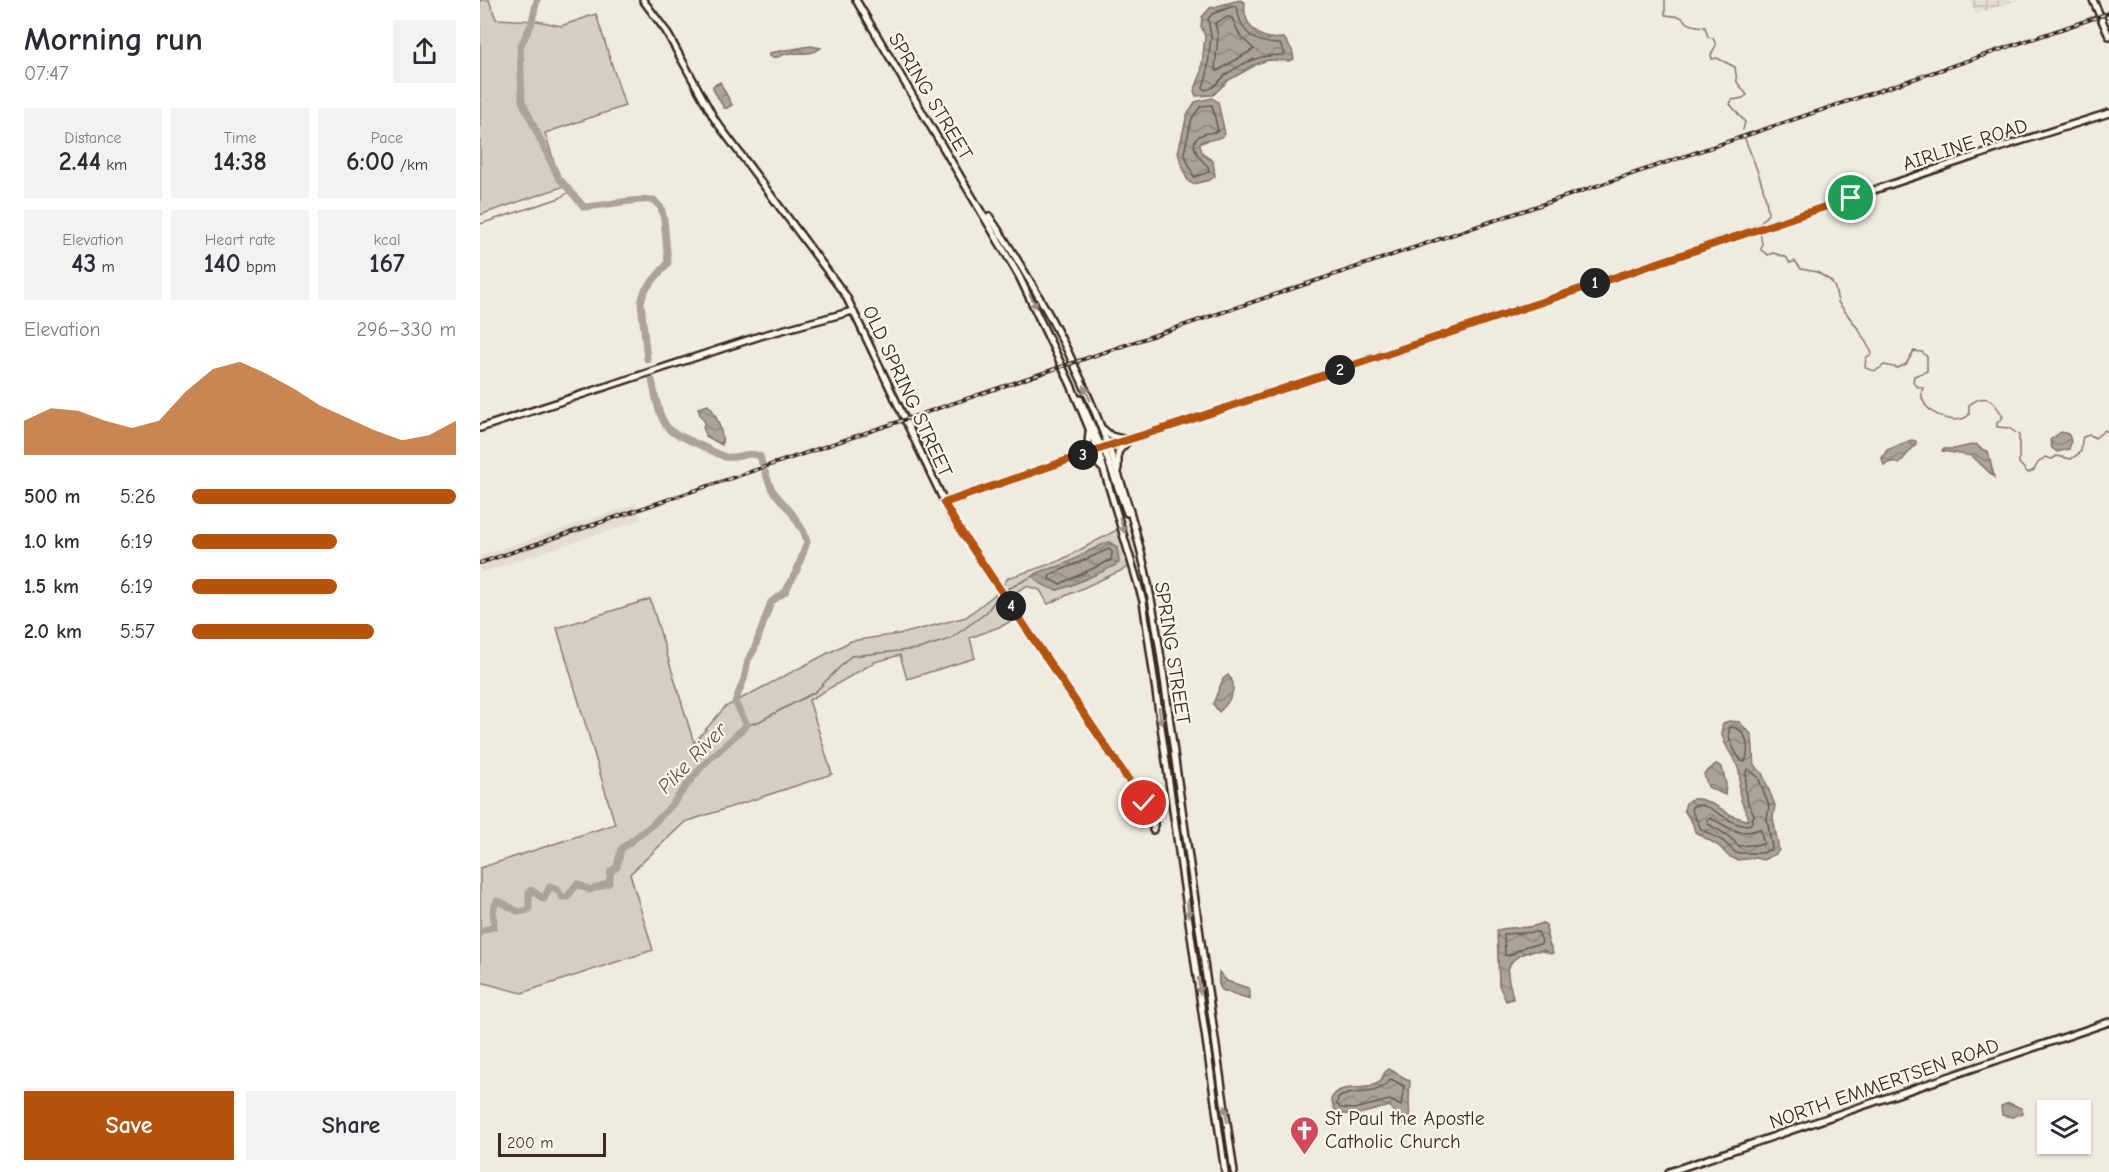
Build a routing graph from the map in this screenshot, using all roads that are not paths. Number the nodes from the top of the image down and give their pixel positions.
1 (644, 0) edge
2 (856, 0) edge
3 (2093, 0) edge
4 (2109, 36) edge
5 (2109, 113) edge
6 (962, 177) junction
7 (853, 311) junction
8 (1071, 386) junction
9 (1085, 417) junction
10 (1100, 423) junction
11 (480, 428) edge
12 (1131, 439) junction
13 (1108, 446) junction
14 (1098, 450) junction
15 (1069, 460) junction
16 (1106, 475) junction
17 (1120, 481) junction
18 (944, 503) junction
19 (1137, 537) junction
20 (1153, 830) dead end
21 (2109, 1022) edge
22 (1223, 1090) junction
23 (1213, 1091) junction
24 (1234, 1169) edge
25 (1225, 1170) edge
26 (1669, 1172) edge

1 - 7 street, OLD SPRING STREET
2 - 6 street, SPRING STREET
3 - 4 street
5 - 12 street, AIRLINE ROAD
6 -> 8 street, SPRING STREET
10 -> 6 street, SPRING STREET
7 - 11 street
7 - 18 street, OLD SPRING STREET
8 - 9 street, SPRING STREET
8 - 13 street
9 - 14 street, SPRING STREET
9 - 15 street
10 - 12 street
10 - 13 street, SPRING STREET
12 - 13 street, AIRLINE ROAD
12 - 17 street
13 - 14 street, AIRLINE ROAD
13 - 17 street, SPRING STREET
14 - 15 street, AIRLINE ROAD
14 - 16 street, SPRING STREET
14 - 19 street
15 - 16 street
15 - 18 street, AIRLINE ROAD
16 -> 23 street, SPRING STREET
17 - 19 street, SPRING STREET
18 - 20 street, OLD SPRING STREET
19 - 22 street, SPRING STREET
21 - 26 street, NORTH EMMERTSEN ROAD
22 - 23 street
24 -> 22 street, SPRING STREET
23 - 25 street, SPRING STREET
24 - 25 street

